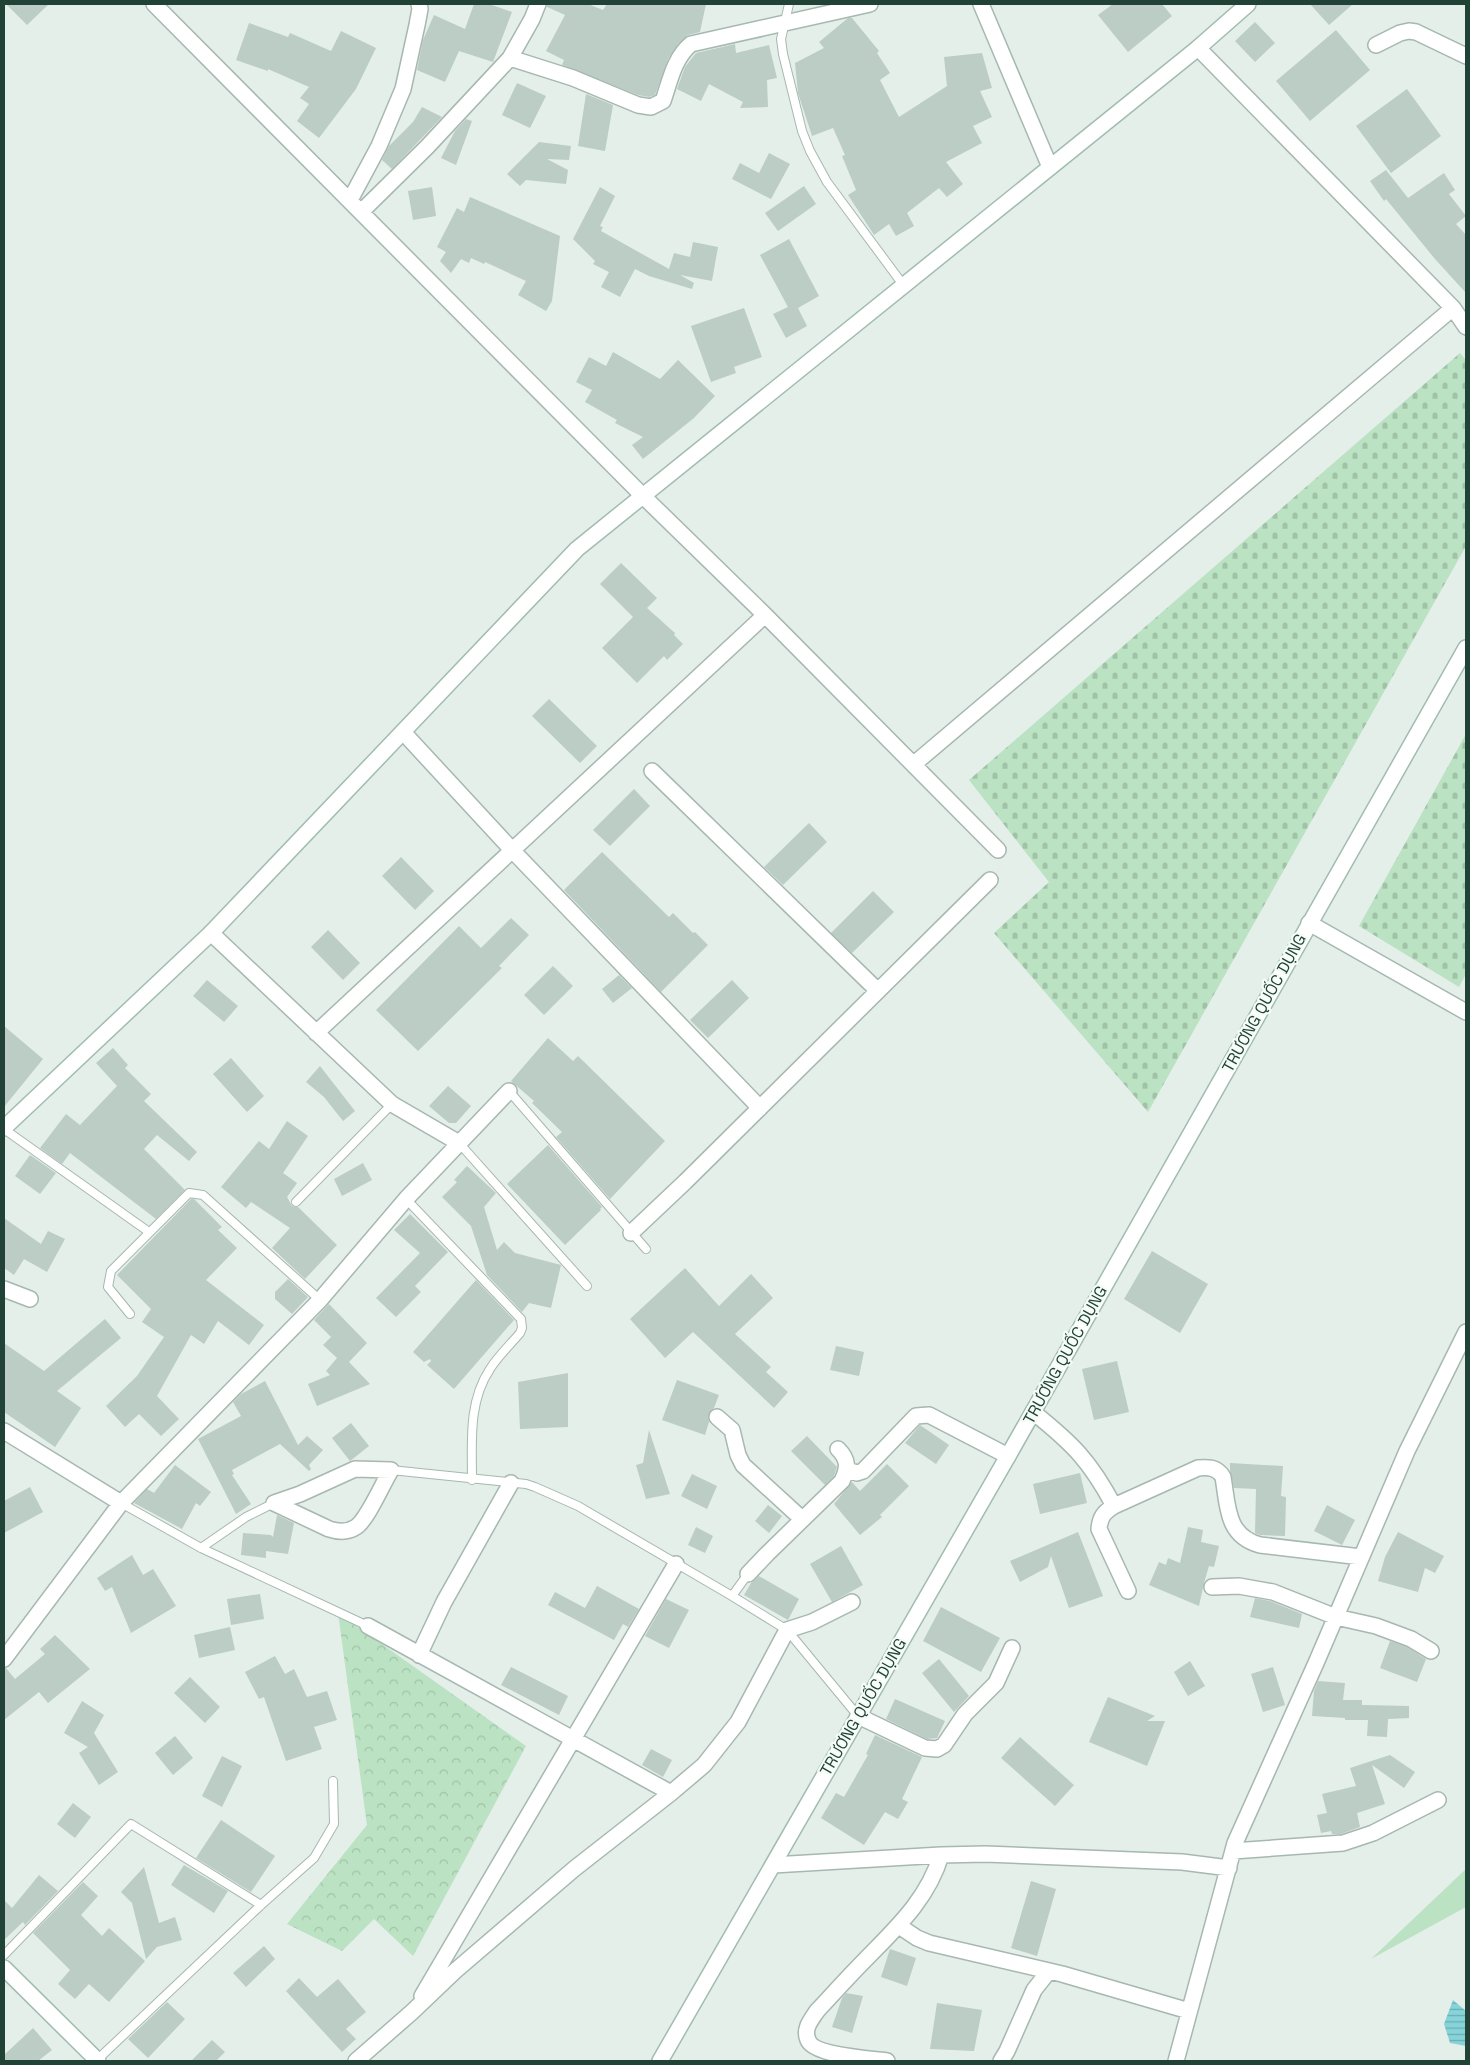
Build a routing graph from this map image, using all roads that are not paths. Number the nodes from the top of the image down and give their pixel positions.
1 (154, 4) edge
2 (419, 4) edge
3 (538, 4) edge
4 (789, 4) edge
5 (870, 4) edge
6 (980, 4) edge
7 (1248, 4) edge
8 (784, 23) junction
9 (1376, 45) dead end
10 (1198, 48) junction
11 (1466, 56) edge
12 (510, 58) junction
13 (1050, 167) junction
14 (350, 200) junction
15 (362, 211) junction
16 (904, 286) junction
17 (1459, 309) edge
18 (1466, 328) edge
19 (643, 496) junction
20 (765, 614) junction
21 (1466, 648) edge
22 (403, 732) junction
23 (914, 764) junction
24 (652, 771) dead end
25 (512, 850) junction
26 (998, 850) dead end
27 (990, 880) dead end
28 (1309, 923) junction
29 (211, 933) junction
30 (878, 991) junction
31 (1466, 1012) edge
32 (316, 1032) junction
33 (508, 1091) joint
34 (392, 1104) junction
35 (760, 1108) junction
36 (4, 1129) edge
37 (459, 1143) junction
38 (406, 1199) junction
39 (296, 1202) dead end
40 (149, 1232) junction
41 (631, 1232) junction
42 (646, 1248) dead end
43 (587, 1286) dead end
44 (4, 1288) edge
45 (30, 1299) dead end
46 (320, 1300) junction
47 (130, 1314) dead end
48 (1466, 1332) edge
49 (1033, 1412) junction
50 (717, 1417) dead end
51 (4, 1431) edge
52 (838, 1449) dead end
53 (1008, 1456) junction
54 (391, 1470) junction
55 (847, 1470) junction
56 (472, 1480) junction
57 (511, 1483) junction
58 (274, 1502) junction
59 (121, 1503) junction
60 (1114, 1506) junction
61 (802, 1519) junction
62 (201, 1548) junction
63 (1361, 1557) junction
64 (676, 1564) junction
65 (748, 1574) joint
66 (1212, 1587) dead end
67 (1128, 1591) dead end
68 (732, 1596) junction
69 (852, 1602) dead end
70 (1336, 1617) junction
71 (368, 1626) joint
72 (787, 1630) junction
73 (1012, 1648) dead end
74 (1431, 1651) dead end
75 (419, 1655) junction
76 (4, 1659) edge
77 (858, 1716) junction
78 (572, 1739) junction
79 (332, 1781) dead end
80 (671, 1793) junction
81 (1438, 1800) dead end
82 (1233, 1851) junction
83 (940, 1854) junction
84 (773, 1865) junction
85 (1229, 1868) junction
86 (261, 1904) junction
87 (899, 1926) junction
88 (4, 1955) edge
89 (4, 1968) edge
90 (1049, 1971) junction
91 (1189, 2011) junction
92 (412, 2012) junction
93 (93, 2059) edge
94 (356, 2061) edge
95 (660, 2061) edge
96 (887, 2061) edge
97 (1001, 2061) edge
98 (1176, 2061) edge

1 - 14 street
2 - 14 street
3 - 12 street
4 - 8 lane
5 - 8 street
6 - 13 street
7 - 10 street
8 - 12 street
8 - 16 lane
9 - 11 street
10 - 13 street
10 - 17 street
12 - 15 street
13 - 16 street
14 - 15 street
15 - 19 street
16 - 19 street
17 - 18 street
17 - 23 street
19 - 20 street
19 - 22 street
20 - 23 street
20 - 25 street
21 - 28 street, TRƯƠNG QUỐC DỤNG
22 - 25 street
22 - 29 street
23 - 26 street
24 - 30 street
25 - 32 street
25 - 35 street
27 - 30 street
28 - 31 street
28 - 49 street, TRƯƠNG QUỐC DỤNG
29 - 32 street
29 - 36 street
30 - 35 street
32 - 34 street
33 - 37 street
33 - 41 lane
34 - 37 street
34 - 39 lane
35 - 41 street
36 - 40 lane
37 - 38 street
37 - 43 lane
38 - 46 street
38 - 56 lane
40 - 46 lane
40 - 47 lane
41 - 42 lane
44 - 45 street
46 - 59 street
48 - 63 street
49 - 53 street, TRƯƠNG QUỐC DỤNG
49 - 60 street
50 - 61 street
51 - 59 street
52 - 55 street
53 - 55 street
53 - 77 street, TRƯƠNG QUỐC DỤNG
54 - 56 lane
54 - 58 street
54 - 58 street
55 - 61 street
56 - 57 lane
57 - 64 lane
57 - 75 street
58 - 62 lane
59 - 62 lane
59 - 76 street
60 - 63 street
60 - 67 street
61 - 65 street
62 - 71 lane
63 - 70 street
64 - 68 lane
64 - 78 street
65 - 68 lane
66 - 70 street
68 - 72 lane
69 - 72 street
70 - 74 street
70 - 82 street
71 - 75 street
72 - 77 lane
72 - 80 street
73 - 77 street
75 - 78 street
77 - 84 street, TRƯƠNG QUỐC DỤNG
78 - 80 street
78 - 92 street
79 - 86 lane
80 - 92 street
81 - 82 street
82 - 85 street
83 - 84 street
83 - 85 street
83 - 87 street
84 - 95 street, TRƯƠNG QUỐC DỤNG
85 - 91 street
86 - 88 lane
86 - 93 lane
87 - 90 street
87 - 96 street
89 - 93 street
90 - 91 street
90 - 97 street
91 - 98 street
92 - 94 street

